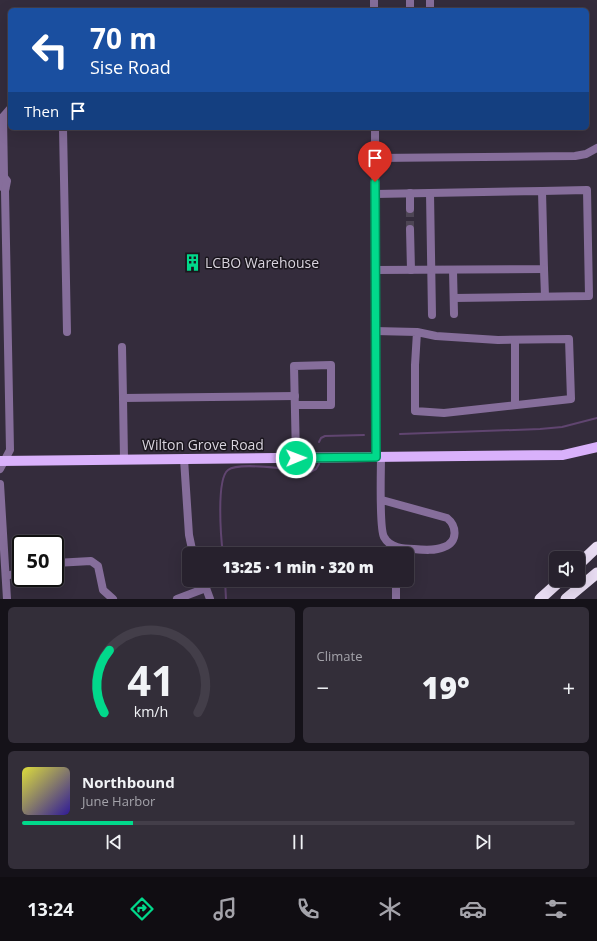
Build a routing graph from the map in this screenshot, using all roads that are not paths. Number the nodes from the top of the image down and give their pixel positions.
1 (8, 111) edge
2 (63, 130) edge
3 (375, 130) edge
4 (597, 148) edge
5 (375, 158) junction
6 (542, 191) junction
7 (375, 194) junction
8 (410, 194) junction
9 (430, 194) junction
10 (410, 209) tunnel mouth
11 (410, 229) tunnel mouth
12 (544, 269) junction
13 (375, 270) junction
14 (411, 270) junction
15 (431, 270) junction
16 (453, 270) junction
17 (545, 296) junction
18 (454, 298) junction
19 (454, 314) dead end
20 (432, 315) dead end
21 (375, 331) junction
22 (67, 332) dead end
23 (417, 332) junction
24 (515, 340) junction
25 (122, 347) dead end
26 (295, 396) junction
27 (123, 398) junction
28 (295, 405) junction
29 (515, 405) junction
30 (597, 447) edge
31 (378, 457) junction
32 (184, 458) junction
33 (296, 458) junction
34 (124, 459) junction
35 (2, 464) edge
36 (0, 484) edge
37 (382, 500) junction
38 (1, 530) edge
39 (191, 547) edge
40 (395, 547) edge
41 (597, 547) edge
42 (414, 551) edge
43 (585, 558) edge
44 (64, 563) edge
45 (597, 572) edge
46 (12, 574) edge
47 (6, 576) junction
48 (199, 587) edge
49 (206, 587) edge
50 (396, 587) edge
51 (553, 587) edge
52 (7, 599) edge
53 (113, 599) edge
54 (177, 599) edge
55 (210, 599) edge
56 (396, 599) edge
57 (540, 599) edge
58 (566, 599) edge

1 - 35 street
2 - 22 street
3 - 5 street
4 - 5 street
5 - 7 street
6 - 9 street
6 - 12 street
6 - 17 street
7 - 8 street
7 - 13 street
8 - 9 street
8 - 10 street
9 - 15 street
11 - 14 street
12 - 16 street
12 - 17 street
13 - 14 street
13 - 21 street
14 - 15 street
15 - 16 street
15 - 20 street
16 - 18 street
17 - 18 street
18 - 19 street
21 - 23 street
21 - 31 street
23 - 24 street
23 - 29 street
24 - 29 street
24 - 29 street
25 - 27 street
26 - 27 street
26 - 28 street
26 - 28 street
27 - 34 street
28 - 33 street
30 - 31 main road, Wilton Grove Road
31 - 33 main road, Wilton Grove Road
31 - 37 street
32 - 33 main road, Wilton Grove Road
32 - 34 main road, Wilton Grove Road
32 - 39 street
34 - 35 main road, Wilton Grove Road
36 - 38 street
37 - 40 street
37 - 42 street
38 - 47 street
41 - 43 highway
44 - 53 street
45 - 58 highway
46 - 47 street
47 - 52 street
48 - 54 street
49 - 55 street
50 - 56 street
51 - 57 highway

